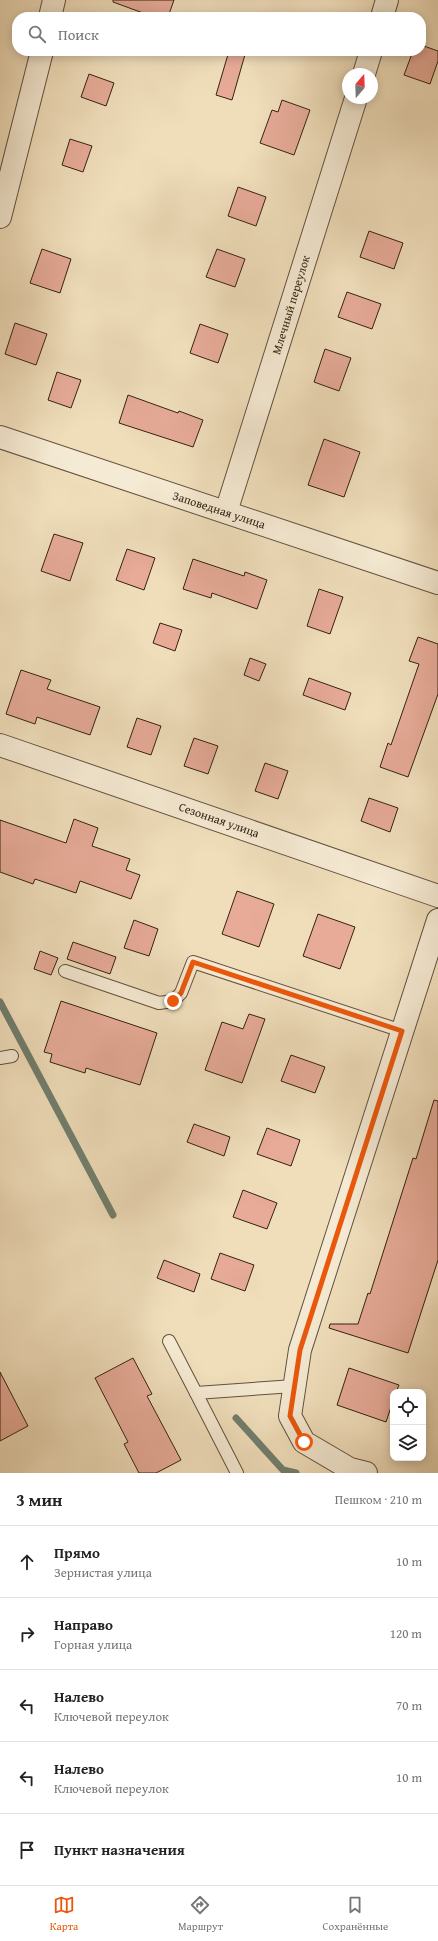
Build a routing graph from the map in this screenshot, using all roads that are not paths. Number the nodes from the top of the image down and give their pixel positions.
1 (54, 0) edge
2 (387, 0) edge
3 (51, 12) edge
4 (383, 12) edge
5 (41, 56) edge
6 (369, 56) edge
7 (366, 68) edge
8 (354, 104) edge
9 (0, 217) edge
10 (0, 437) edge
11 (226, 512) junction
12 (438, 583) edge
13 (0, 745) edge
14 (438, 896) edge
15 (438, 920) edge
16 (65, 971) dead end
17 (402, 1031) junction
18 (12, 1056) dead end
19 (0, 1058) edge
20 (169, 1341) dead end
21 (294, 1386) junction
22 (196, 1394) junction
23 (237, 1473) edge
24 (366, 1473) edge

1 - 3 street
2 - 4 street
5 - 9 street
6 - 7 street
8 - 11 street, Млечный переулок
10 - 11 street, Заповедная улица
11 - 12 street, Заповедная улица
13 - 14 street, Сезонная улица
15 - 17 street
16 - 17 lane
17 - 21 street
18 - 19 lane
20 - 22 lane
21 - 22 lane
21 - 24 street
22 - 23 lane

